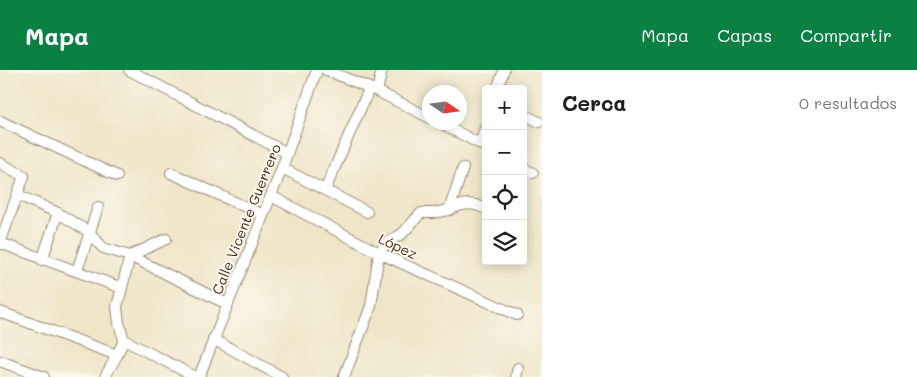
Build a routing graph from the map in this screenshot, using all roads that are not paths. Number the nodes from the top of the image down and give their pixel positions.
1 (318, 70) edge
2 (326, 70) edge
3 (382, 70) edge
4 (504, 70) edge
5 (132, 71) edge
6 (498, 85) edge
7 (373, 90) junction
8 (422, 114) edge
9 (527, 116) edge
10 (0, 121) edge
11 (539, 122) dead end
12 (453, 130) edge
13 (482, 145) edge
14 (287, 153) junction
15 (0, 163) edge
16 (282, 168) junction
17 (463, 168) dead end
18 (171, 173) dead end
19 (117, 176) dead end
20 (326, 190) junction
21 (18, 195) junction
22 (271, 196) junction
23 (98, 207) dead end
24 (482, 207) edge
25 (449, 210) junction
26 (368, 212) dead end
27 (58, 213) junction
28 (263, 215) junction
29 (89, 232) junction
30 (166, 239) dead end
31 (0, 243) edge
32 (379, 253) junction
33 (130, 256) junction
34 (42, 260) junction
35 (77, 271) junction
36 (122, 288) junction
37 (227, 304) junction
38 (0, 312) edge
39 (517, 315) dead end
40 (213, 339) junction
41 (124, 340) junction
42 (118, 355) junction
43 (0, 362) edge
44 (348, 376) edge
45 (44, 377) edge
46 (105, 377) edge
47 (198, 377) edge
48 (282, 377) edge

1 - 14 street, Calle Vicente Guerrero
2 - 7 street
3 - 7 street
4 - 6 street
5 - 14 street
7 - 8 street
7 - 20 street
9 - 11 street
10 - 19 street
12 - 13 street
14 - 16 street, Calle Vicente Guerrero
15 - 21 street
16 - 20 street
16 - 22 street, Calle Vicente Guerrero
17 - 25 street
18 - 28 street
20 - 26 street
21 - 27 street
21 - 31 street
22 - 28 street, Calle Vicente Guerrero
22 - 32 street, López
23 - 29 street
24 - 25 street
25 - 32 street
27 - 29 street
27 - 34 street
28 - 37 street, Calle Vicente Guerrero
29 - 33 street
29 - 35 street
30 - 33 street
31 - 34 street
32 - 39 street, López
32 - 44 street
33 - 36 street
33 - 37 street
34 - 35 street
35 - 36 street
36 - 41 street
37 - 40 street, Calle Vicente Guerrero
38 - 42 street
40 - 47 street, Calle Vicente Guerrero
40 - 48 street
41 - 42 street
41 - 47 street
42 - 46 street
43 - 45 street

